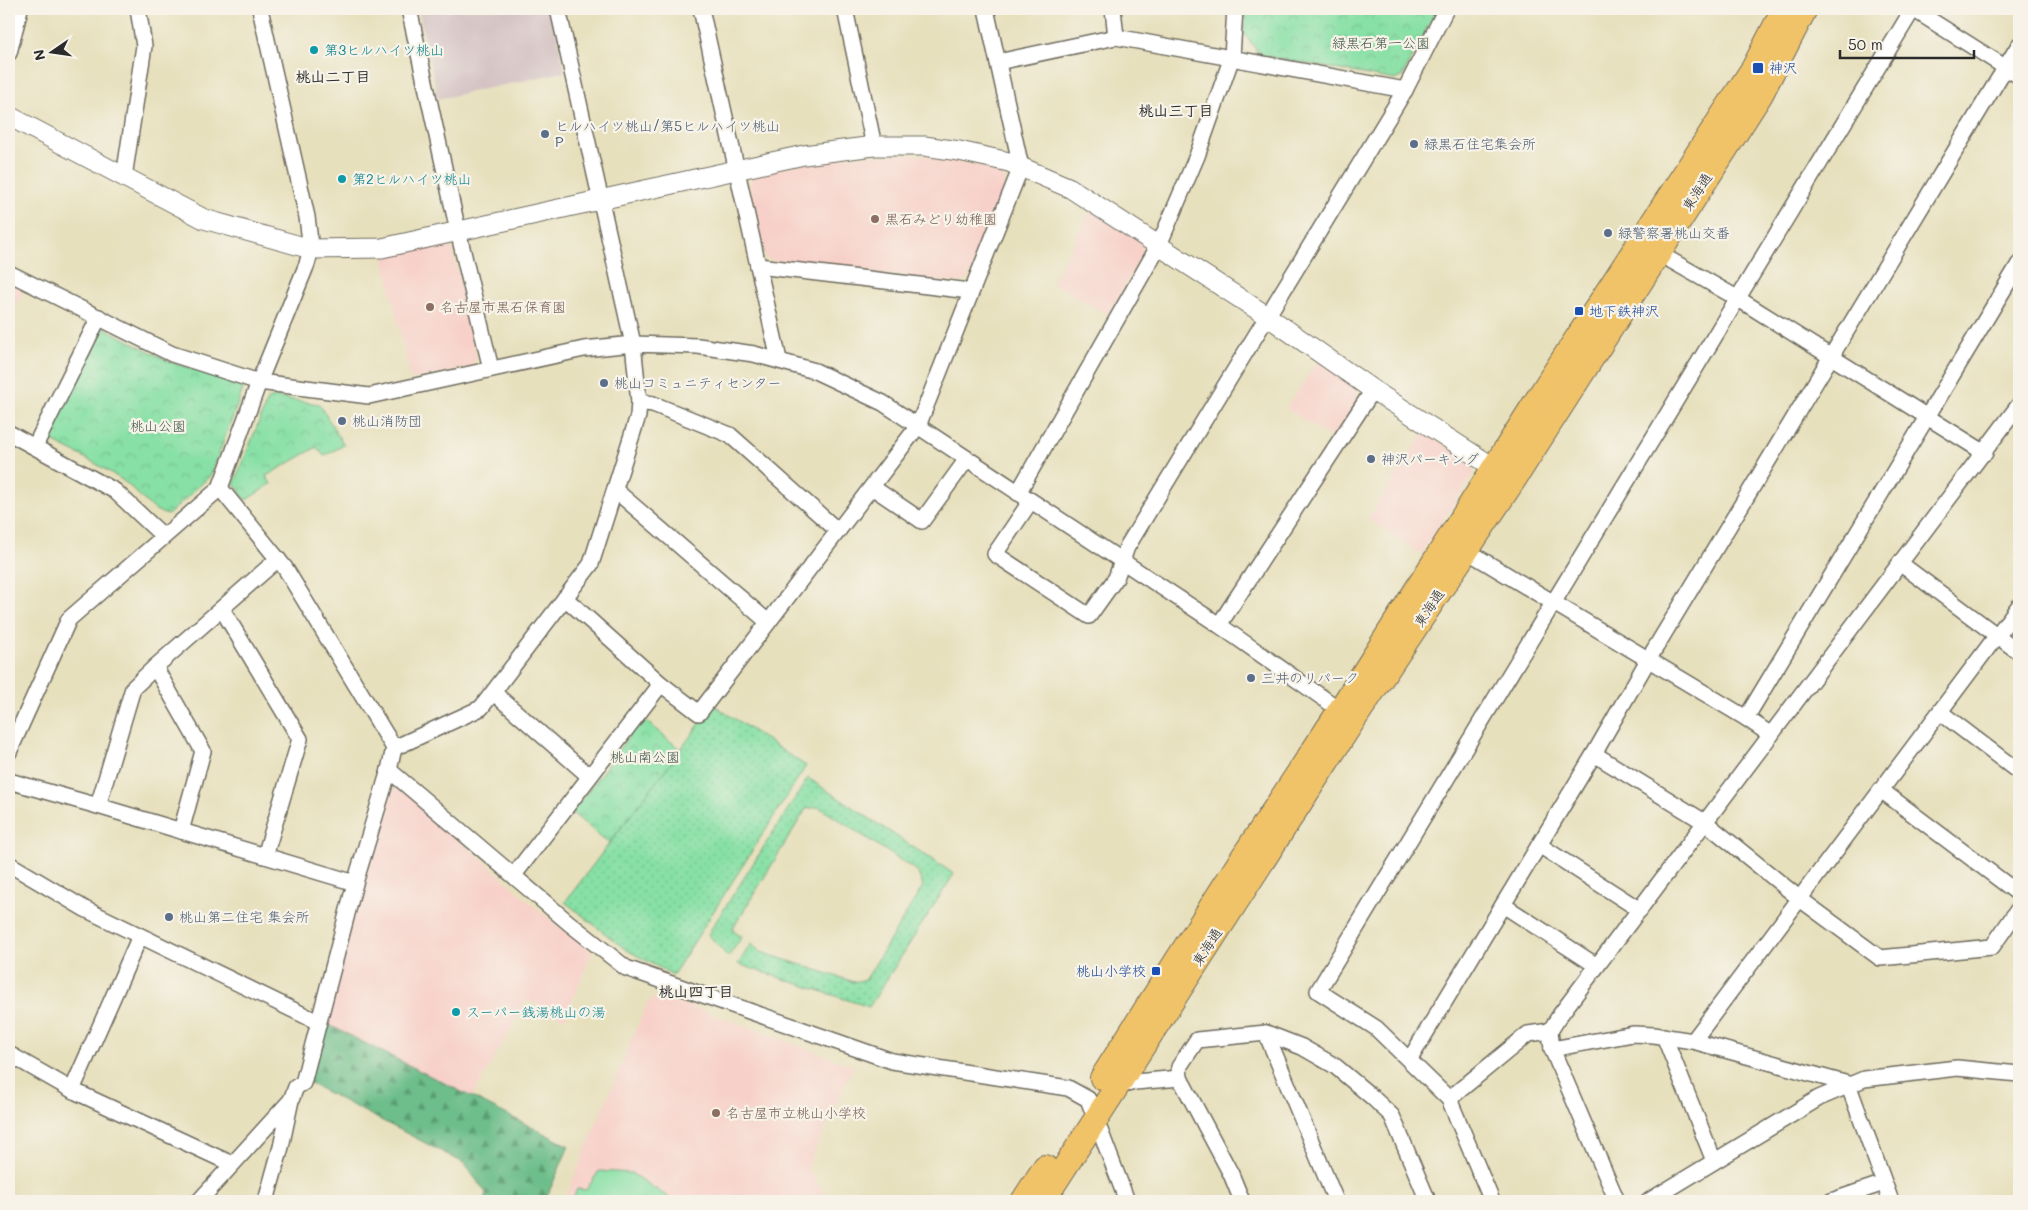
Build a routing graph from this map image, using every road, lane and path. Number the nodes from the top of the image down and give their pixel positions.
1 (20, 9) edge
2 (138, 9) edge
3 (260, 9) edge
4 (409, 9) edge
5 (558, 9) edge
6 (701, 9) edge
7 (845, 9) edge
8 (986, 9) edge
9 (1113, 9) edge
10 (1235, 9) edge
11 (1446, 9) edge
12 (1784, 9) edge
13 (1805, 9) edge
14 (1913, 9) edge
15 (1116, 36) junction
16 (2019, 45) edge
17 (9, 53) edge
18 (1232, 57) junction
19 (998, 62) junction
20 (2006, 68) junction
21 (2019, 76) edge
22 (1405, 90) junction
23 (9, 116) edge
24 (874, 146) junction
25 (1021, 167) junction
26 (736, 171) junction
27 (124, 177) junction
28 (601, 201) junction
29 (458, 231) junction
30 (1159, 245) junction
31 (1649, 248) junction
32 (311, 249) junction
33 (2019, 264) edge
34 (758, 266) junction
35 (9, 273) edge
36 (970, 292) junction
37 (1737, 298) junction
38 (1267, 316) junction
39 (99, 318) junction
40 (633, 344) junction
41 (1832, 358) junction
42 (779, 360) junction
43 (491, 369) junction
44 (260, 382) junction
45 (1373, 390) junction
46 (639, 402) junction
47 (2019, 405) edge
48 (1928, 416) junction
49 (918, 426) junction
50 (9, 433) edge
51 (35, 446) junction
52 (1985, 453) junction
53 (967, 459) junction
54 (1504, 474) junction
55 (872, 487) junction
56 (220, 488) junction
57 (615, 490) junction
58 (1018, 493) junction
59 (1030, 502) junction
60 (838, 531) junction
61 (163, 536) junction
62 (1467, 551) junction
63 (278, 559) junction
64 (1122, 561) junction
65 (1901, 564) junction
66 (565, 598) junction
67 (1554, 603) junction
68 (2019, 606) edge
69 (222, 609) junction
70 (768, 622) junction
71 (1219, 625) junction
72 (1997, 636) junction
73 (2019, 652) edge
74 (1648, 660) junction
75 (154, 667) junction
76 (661, 684) junction
77 (494, 693) junction
78 (1340, 710) junction
79 (1940, 712) junction
80 (1746, 718) junction
81 (1771, 735) junction
82 (10, 745) edge
83 (394, 748) junction
84 (1594, 754) junction
85 (389, 770) junction
86 (2019, 772) edge
87 (589, 776) junction
88 (9, 782) edge
89 (1881, 790) junction
90 (98, 806) junction
91 (1706, 823) junction
92 (181, 831) junction
93 (1539, 846) junction
94 (265, 856) junction
95 (9, 864) edge
96 (514, 875) junction
97 (355, 883) junction
98 (2019, 894) edge
99 (1800, 898) junction
100 (1503, 906) junction
101 (2019, 908) edge
102 (1640, 910) junction
103 (140, 936) junction
104 (1597, 966) junction
105 (318, 1022) junction
106 (1550, 1031) junction
107 (1266, 1033) junction
108 (1664, 1036) junction
109 (1692, 1041) junction
110 (1552, 1049) junction
111 (9, 1054) edge
112 (1410, 1060) junction
113 (2019, 1074) edge
114 (1180, 1078) junction
115 (1848, 1084) junction
116 (1116, 1087) junction
117 (72, 1090) junction
118 (1449, 1099) junction
119 (291, 1100) junction
120 (1092, 1109) junction
121 (1714, 1162) junction
122 (232, 1164) junction
123 (1884, 1183) junction
124 (199, 1201) edge
125 (266, 1201) edge
126 (1023, 1201) edge
127 (1043, 1201) edge
128 (1127, 1201) edge
129 (1242, 1201) edge
130 (1336, 1201) edge
131 (1428, 1201) edge
132 (1492, 1201) edge
133 (1617, 1201) edge
134 (1649, 1201) edge
135 (1831, 1201) edge
136 (1890, 1201) edge

1 - 17 street
2 - 27 street
3 - 32 street
4 - 29 street
5 - 28 street
6 - 26 street
7 - 24 street
8 - 19 street
9 - 15 street
10 - 18 street
11 - 22 street
12 - 31 main road, 東海通
13 - 31 main road, 東海通
14 - 20 street
14 - 37 street
15 - 18 street
15 - 19 street
16 - 20 street
18 - 22 street
18 - 30 street
19 - 25 street
20 - 21 street
20 - 41 street
22 - 38 street
23 - 27 street
24 - 25 street
24 - 26 street
25 - 30 street
25 - 36 street
26 - 28 street
26 - 34 street
27 - 32 street
28 - 29 street
28 - 40 street
29 - 32 street
29 - 43 street
30 - 38 street
30 - 58 street
31 - 37 street
31 - 54 main road, 東海通
32 - 44 street
33 - 48 street
34 - 36 street
34 - 42 street
35 - 39 street
36 - 49 street
37 - 41 street
37 - 67 street
38 - 45 street
38 - 64 street
39 - 44 street
39 - 51 street
40 - 42 street
40 - 43 street
40 - 46 street
41 - 48 street
41 - 74 street
42 - 49 street
43 - 44 street
44 - 56 street
45 - 54 street
45 - 71 street
46 - 57 street
46 - 60 street
47 - 52 street
48 - 52 street
48 - 80 street
49 - 53 street
49 - 55 street
50 - 51 street
51 - 61 street
52 - 65 street
53 - 55 street
53 - 58 street
54 - 62 main road, 東海通
54 - 78 main road, 東海通
55 - 60 street
56 - 61 street
56 - 63 street
57 - 66 street
57 - 70 street
58 - 59 street
59 - 64 street
59 - 64 street
60 - 70 street
61 - 82 street
62 - 67 street
62 - 116 main road, 東海通
63 - 69 street
63 - 83 street
64 - 71 street
65 - 72 street
65 - 81 street
66 - 76 street
66 - 77 street
67 - 74 street
67 - 112 street
68 - 72 street
69 - 75 street
69 - 94 street
70 - 76 street
71 - 78 street
72 - 73 street
72 - 79 street
74 - 80 street
74 - 84 street
75 - 90 street
75 - 92 street
76 - 87 street
77 - 83 street
77 - 87 street
78 - 120 main road, 東海通
79 - 86 street
79 - 89 street
80 - 81 street
81 - 91 street
83 - 85 street
84 - 91 street
84 - 93 street
85 - 96 street
85 - 97 street
87 - 96 street
88 - 90 street
89 - 98 street
89 - 99 street
90 - 92 street
91 - 99 street
91 - 102 street
92 - 94 street
93 - 100 street
93 - 102 street
94 - 97 street
95 - 103 street
96 - 120 street
97 - 105 street
99 - 101 street
99 - 109 street
100 - 104 street
100 - 112 street
102 - 104 street
103 - 105 street
103 - 117 street
104 - 106 street
105 - 119 street
106 - 110 street
106 - 118 street
107 - 114 street
107 - 130 street
107 - 131 street
108 - 109 street
108 - 110 street
108 - 121 street
109 - 115 street
110 - 133 street
111 - 117 street
112 - 118 street
113 - 115 street
114 - 116 street
114 - 129 street
115 - 121 street
115 - 123 street
116 - 120 main road, 東海通
117 - 122 street
118 - 132 street
119 - 122 street
119 - 125 street
120 - 126 main road, 東海通
120 - 127 main road, 東海通
120 - 128 street
121 - 134 street
122 - 124 street
123 - 135 street
123 - 136 street

